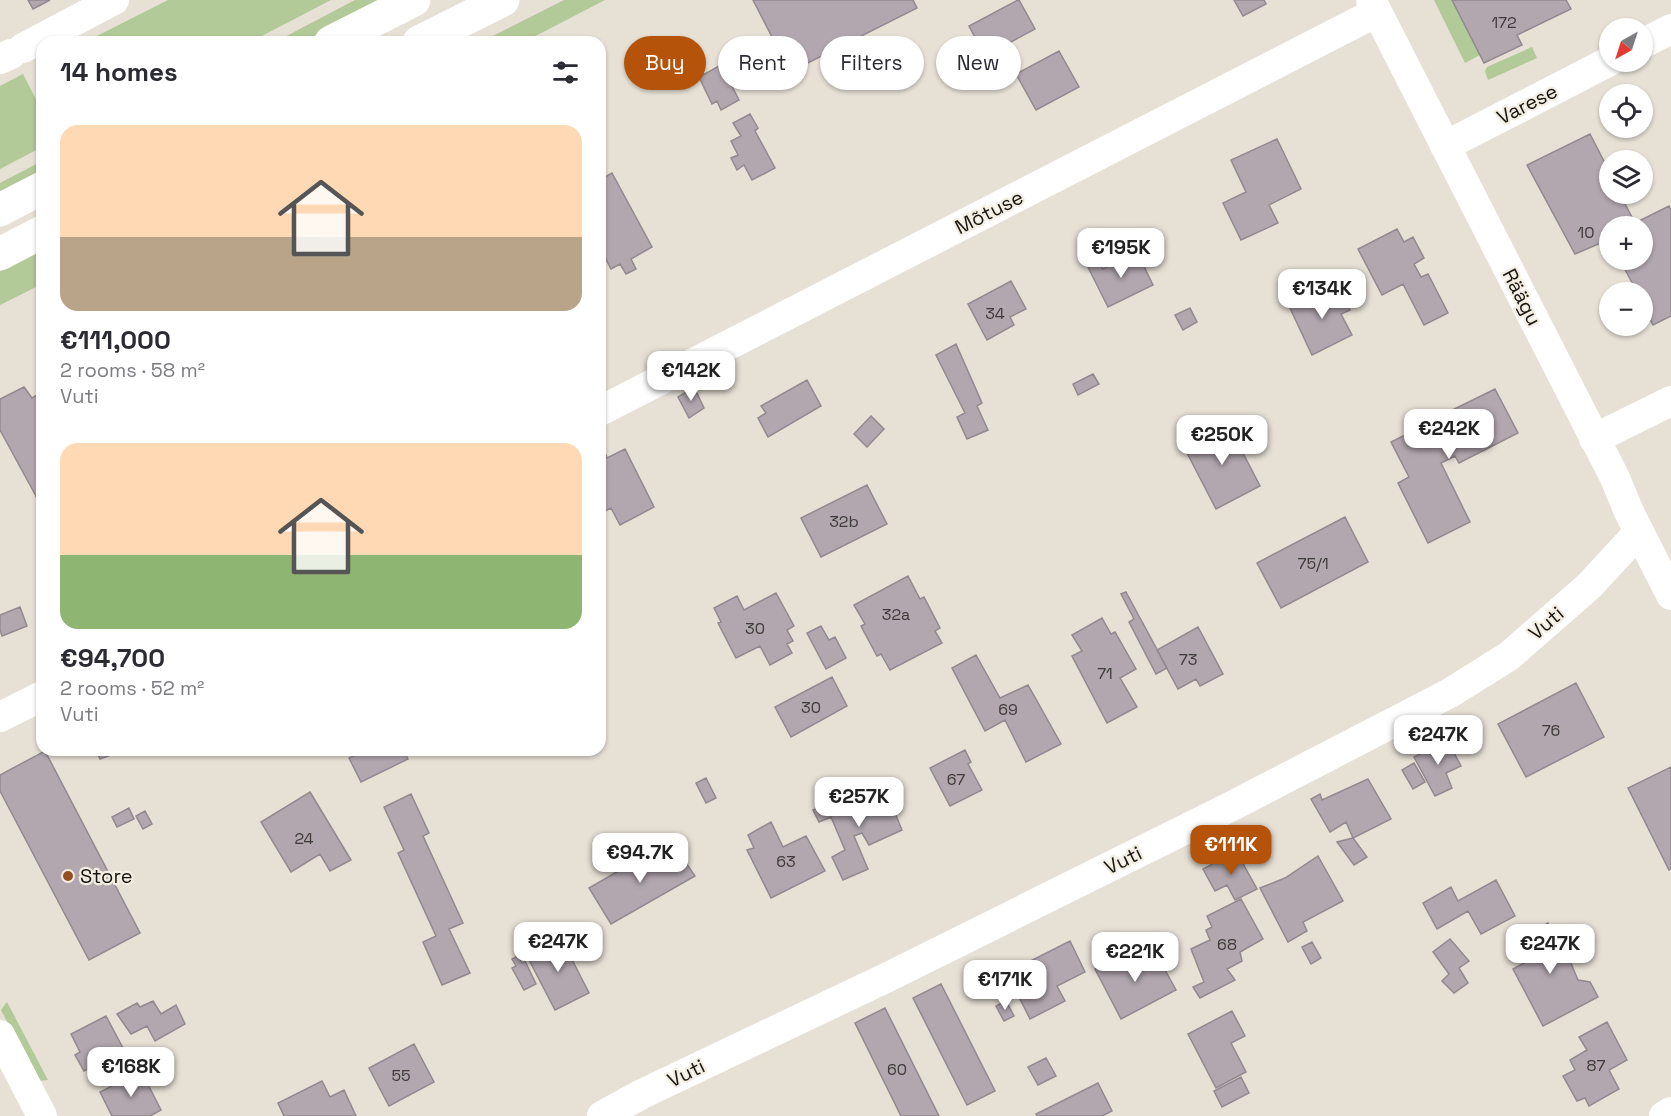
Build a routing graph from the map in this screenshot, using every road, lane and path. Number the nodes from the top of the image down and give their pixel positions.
1 (114, 0) edge
2 (414, 0) edge
3 (503, 0) edge
4 (1374, 6) edge
5 (1671, 29) edge
6 (45, 36) edge
7 (343, 36) edge
8 (431, 36) edge
9 (1653, 38) edge
10 (36, 41) edge
11 (11, 54) edge
12 (1599, 67) edge
13 (1445, 147) junction
14 (36, 192) edge
15 (0, 210) edge
16 (36, 235) edge
17 (0, 254) edge
18 (1671, 401) edge
19 (606, 408) edge
20 (1594, 439) junction
21 (1639, 532) junction
22 (1671, 595) edge
23 (36, 699) edge
24 (0, 717) edge
25 (0, 1035) edge
26 (1671, 1112) edge
27 (42, 1116) edge
28 (602, 1116) edge
29 (1664, 1116) edge

1 - 6 street
2 - 7 main road
3 - 8 main road
4 - 13 street, Räägu
4 - 19 street, Mõtuse
5 - 9 street
10 - 11 street
12 - 13 street, Varese
13 - 20 street, Räägu
14 - 15 main road
16 - 17 main road
18 - 20 street
20 - 21 street, Räägu
21 - 22 street, Räägu
21 - 28 street, Vuti
23 - 24 street
25 - 27 street
26 - 29 street

